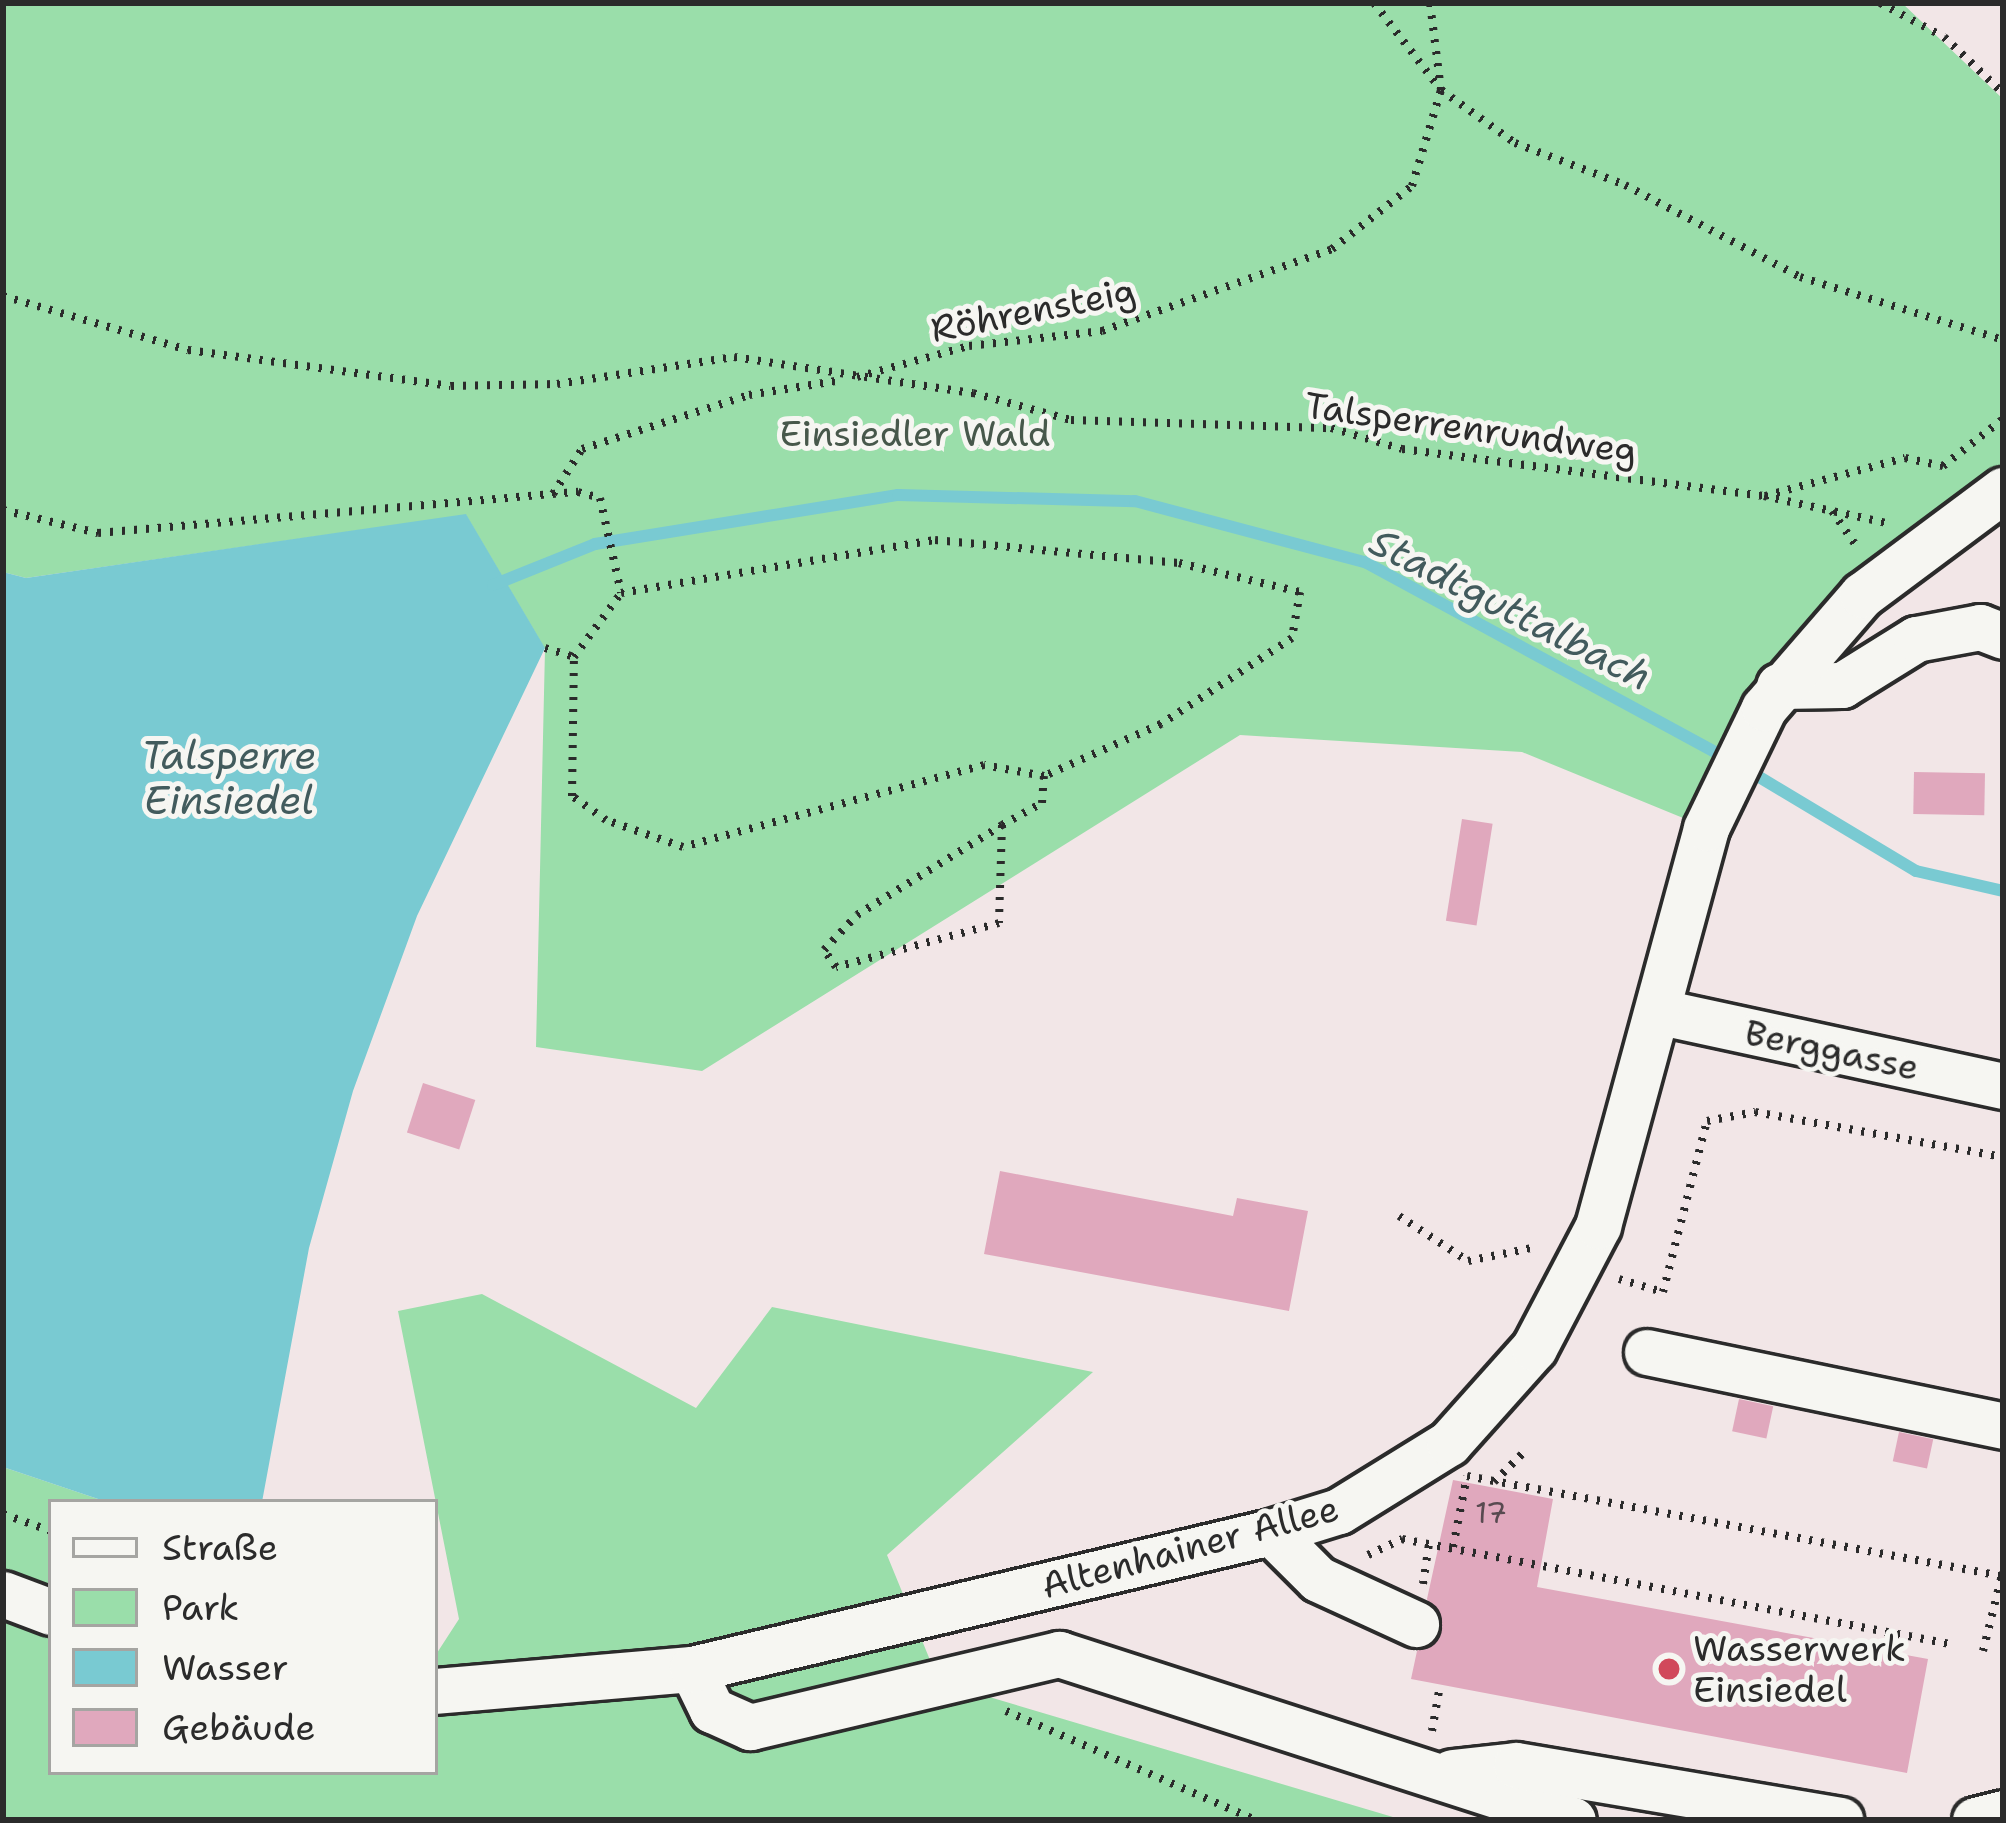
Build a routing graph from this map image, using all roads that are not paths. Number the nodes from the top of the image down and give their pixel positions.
1 (2003, 490) edge
2 (1991, 632) edge
3 (1772, 697) junction
4 (1661, 1012) junction
5 (2003, 1086) edge
6 (1647, 1352) dead end
7 (2003, 1426) edge
8 (1271, 1532) junction
9 (3, 1594) edge
10 (48, 1611) edge
11 (1416, 1624) dead end
12 (692, 1669) junction
13 (438, 1691) edge
14 (1434, 1755) junction
15 (1573, 1820) edge
16 (1840, 1820) edge

1 - 3 street, Altenhainer Allee
2 - 3 street
3 - 4 street, Altenhainer Allee
4 - 5 street, Berggasse
4 - 8 street, Altenhainer Allee
6 - 7 street
8 - 11 street
8 - 12 street, Altenhainer Allee
9 - 10 street
12 - 13 street, Altenhainer Allee
12 - 14 street
14 - 15 street
14 - 16 street

